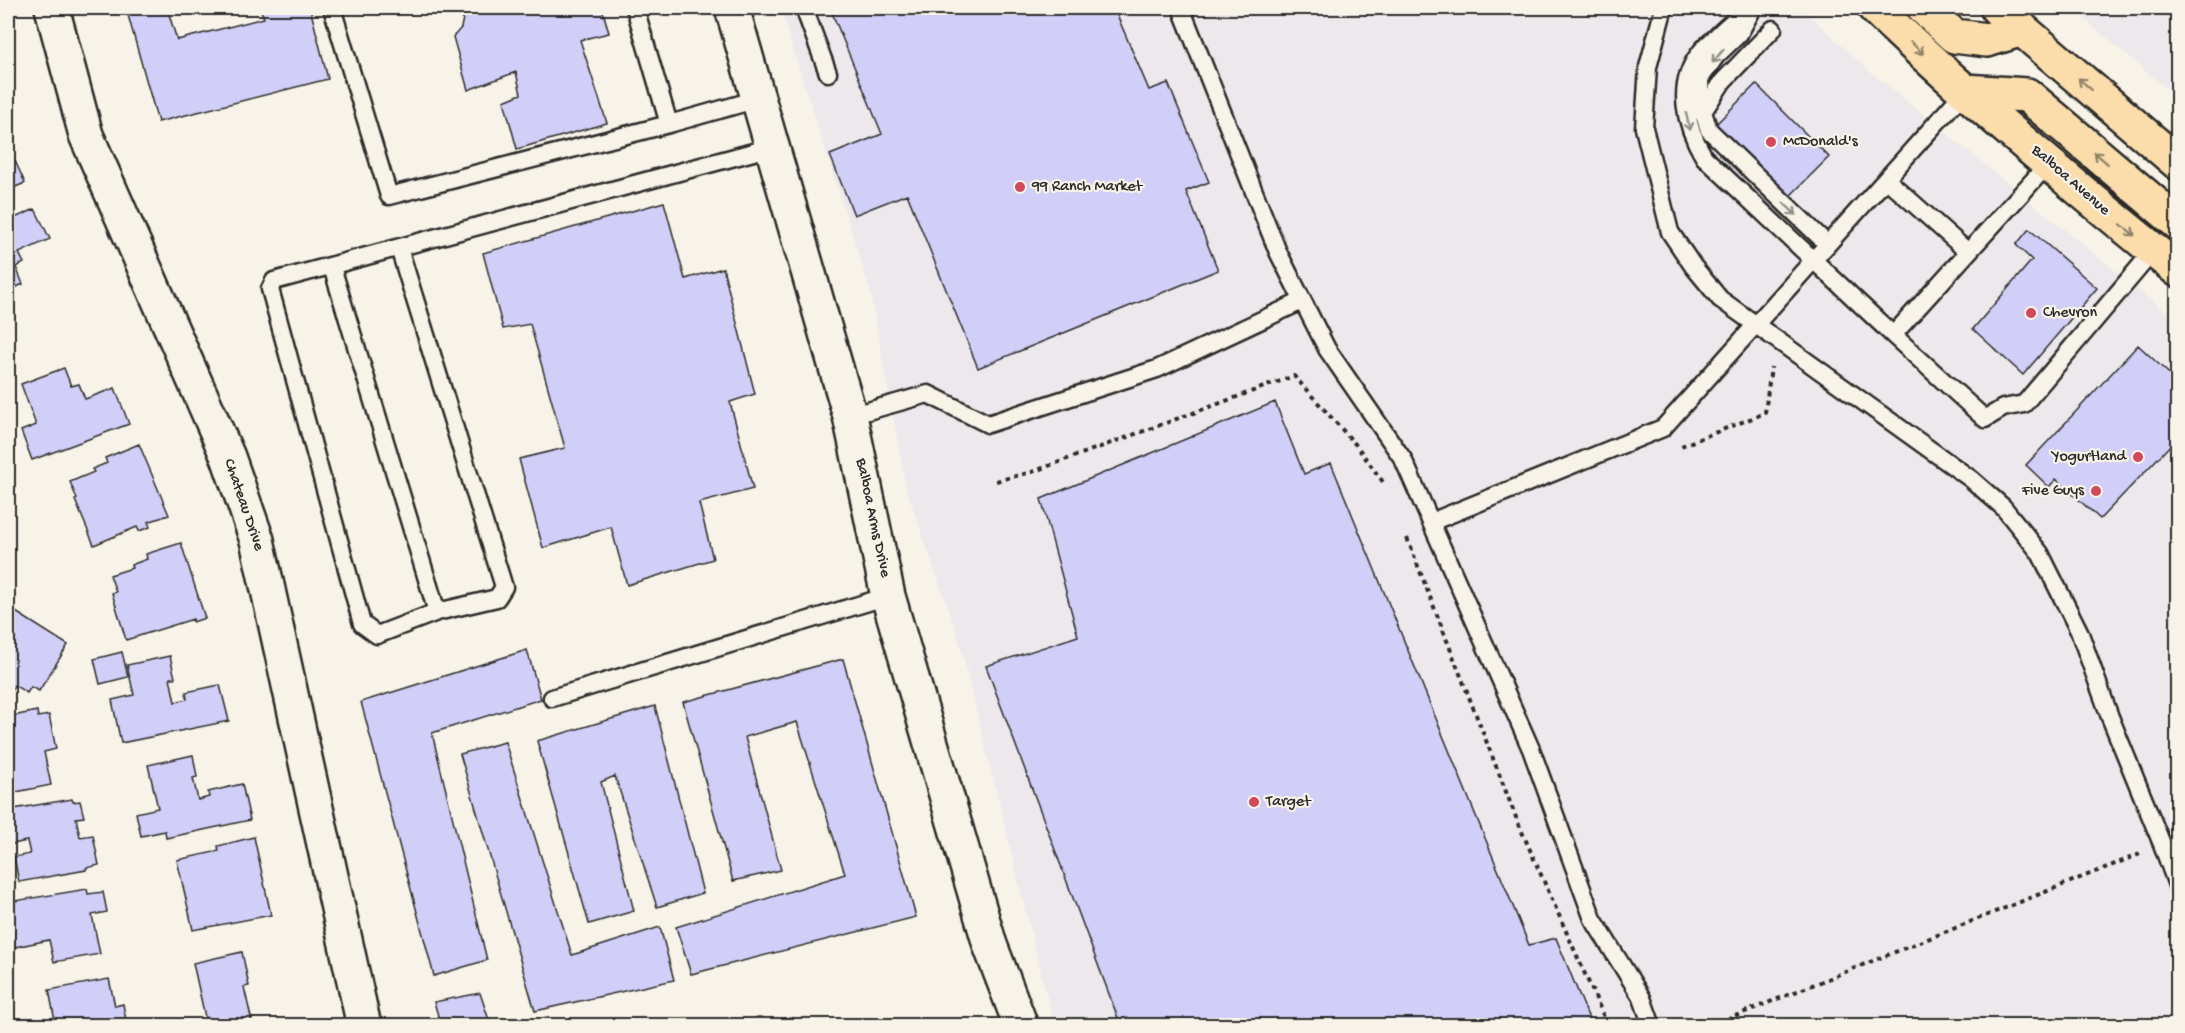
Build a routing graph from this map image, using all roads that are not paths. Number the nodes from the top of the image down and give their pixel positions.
1 (52, 8) edge
2 (332, 8) edge
3 (635, 8) edge
4 (732, 8) edge
5 (804, 8) edge
6 (1181, 8) edge
7 (1875, 8) edge
8 (1924, 8) edge
9 (1997, 8) edge
10 (1663, 11) dead end
11 (1773, 28) dead end
12 (2022, 29) junction
13 (828, 73) dead end
14 (1965, 91) junction
15 (758, 99) junction
16 (1702, 113) junction
17 (669, 124) junction
18 (772, 147) junction
19 (2049, 163) junction
20 (2178, 163) edge
21 (1886, 179) junction
22 (2178, 223) edge
23 (1827, 244) junction
24 (399, 248) junction
25 (1968, 252) junction
26 (1813, 259) junction
27 (2165, 260) edge
28 (332, 267) junction
29 (1302, 301) junction
30 (1755, 324) junction
31 (1893, 335) junction
32 (850, 416) junction
33 (1431, 522) junction
34 (888, 596) junction
35 (437, 612) junction
36 (552, 698) dead end
37 (2178, 888) edge
38 (364, 1026) edge
39 (1021, 1026) edge
40 (1652, 1026) edge

1 - 38 street, Chateau Drive
2 - 17 lane
3 - 17 lane
4 - 15 street, Balboa Arms Drive
5 - 13 lane
6 - 29 lane
7 -> 14 main road, Balboa Avenue
8 - 12 main road
9 - 12 main road
10 - 30 lane
11 - 16 lane
20 -> 12 main road
14 - 19 main road, Balboa Avenue
14 - 21 lane
22 -> 14 main road
15 - 17 lane
15 - 18 street, Balboa Arms Drive
16 -> 23 lane
16 - 26 lane
18 - 24 lane
18 - 32 street, Balboa Arms Drive
19 - 25 lane
19 -> 27 main road, Balboa Avenue
21 - 23 lane
21 - 25 lane
23 - 26 lane
24 - 28 lane
24 - 35 lane
25 - 31 lane
26 - 30 lane
26 - 31 lane
27 - 31 lane
28 - 35 lane
28 - 35 lane
29 - 32 lane
29 - 33 lane
30 - 33 lane
30 - 37 lane
32 - 34 street, Balboa Arms Drive
33 - 40 lane
34 - 36 lane
34 - 39 street, Balboa Arms Drive

